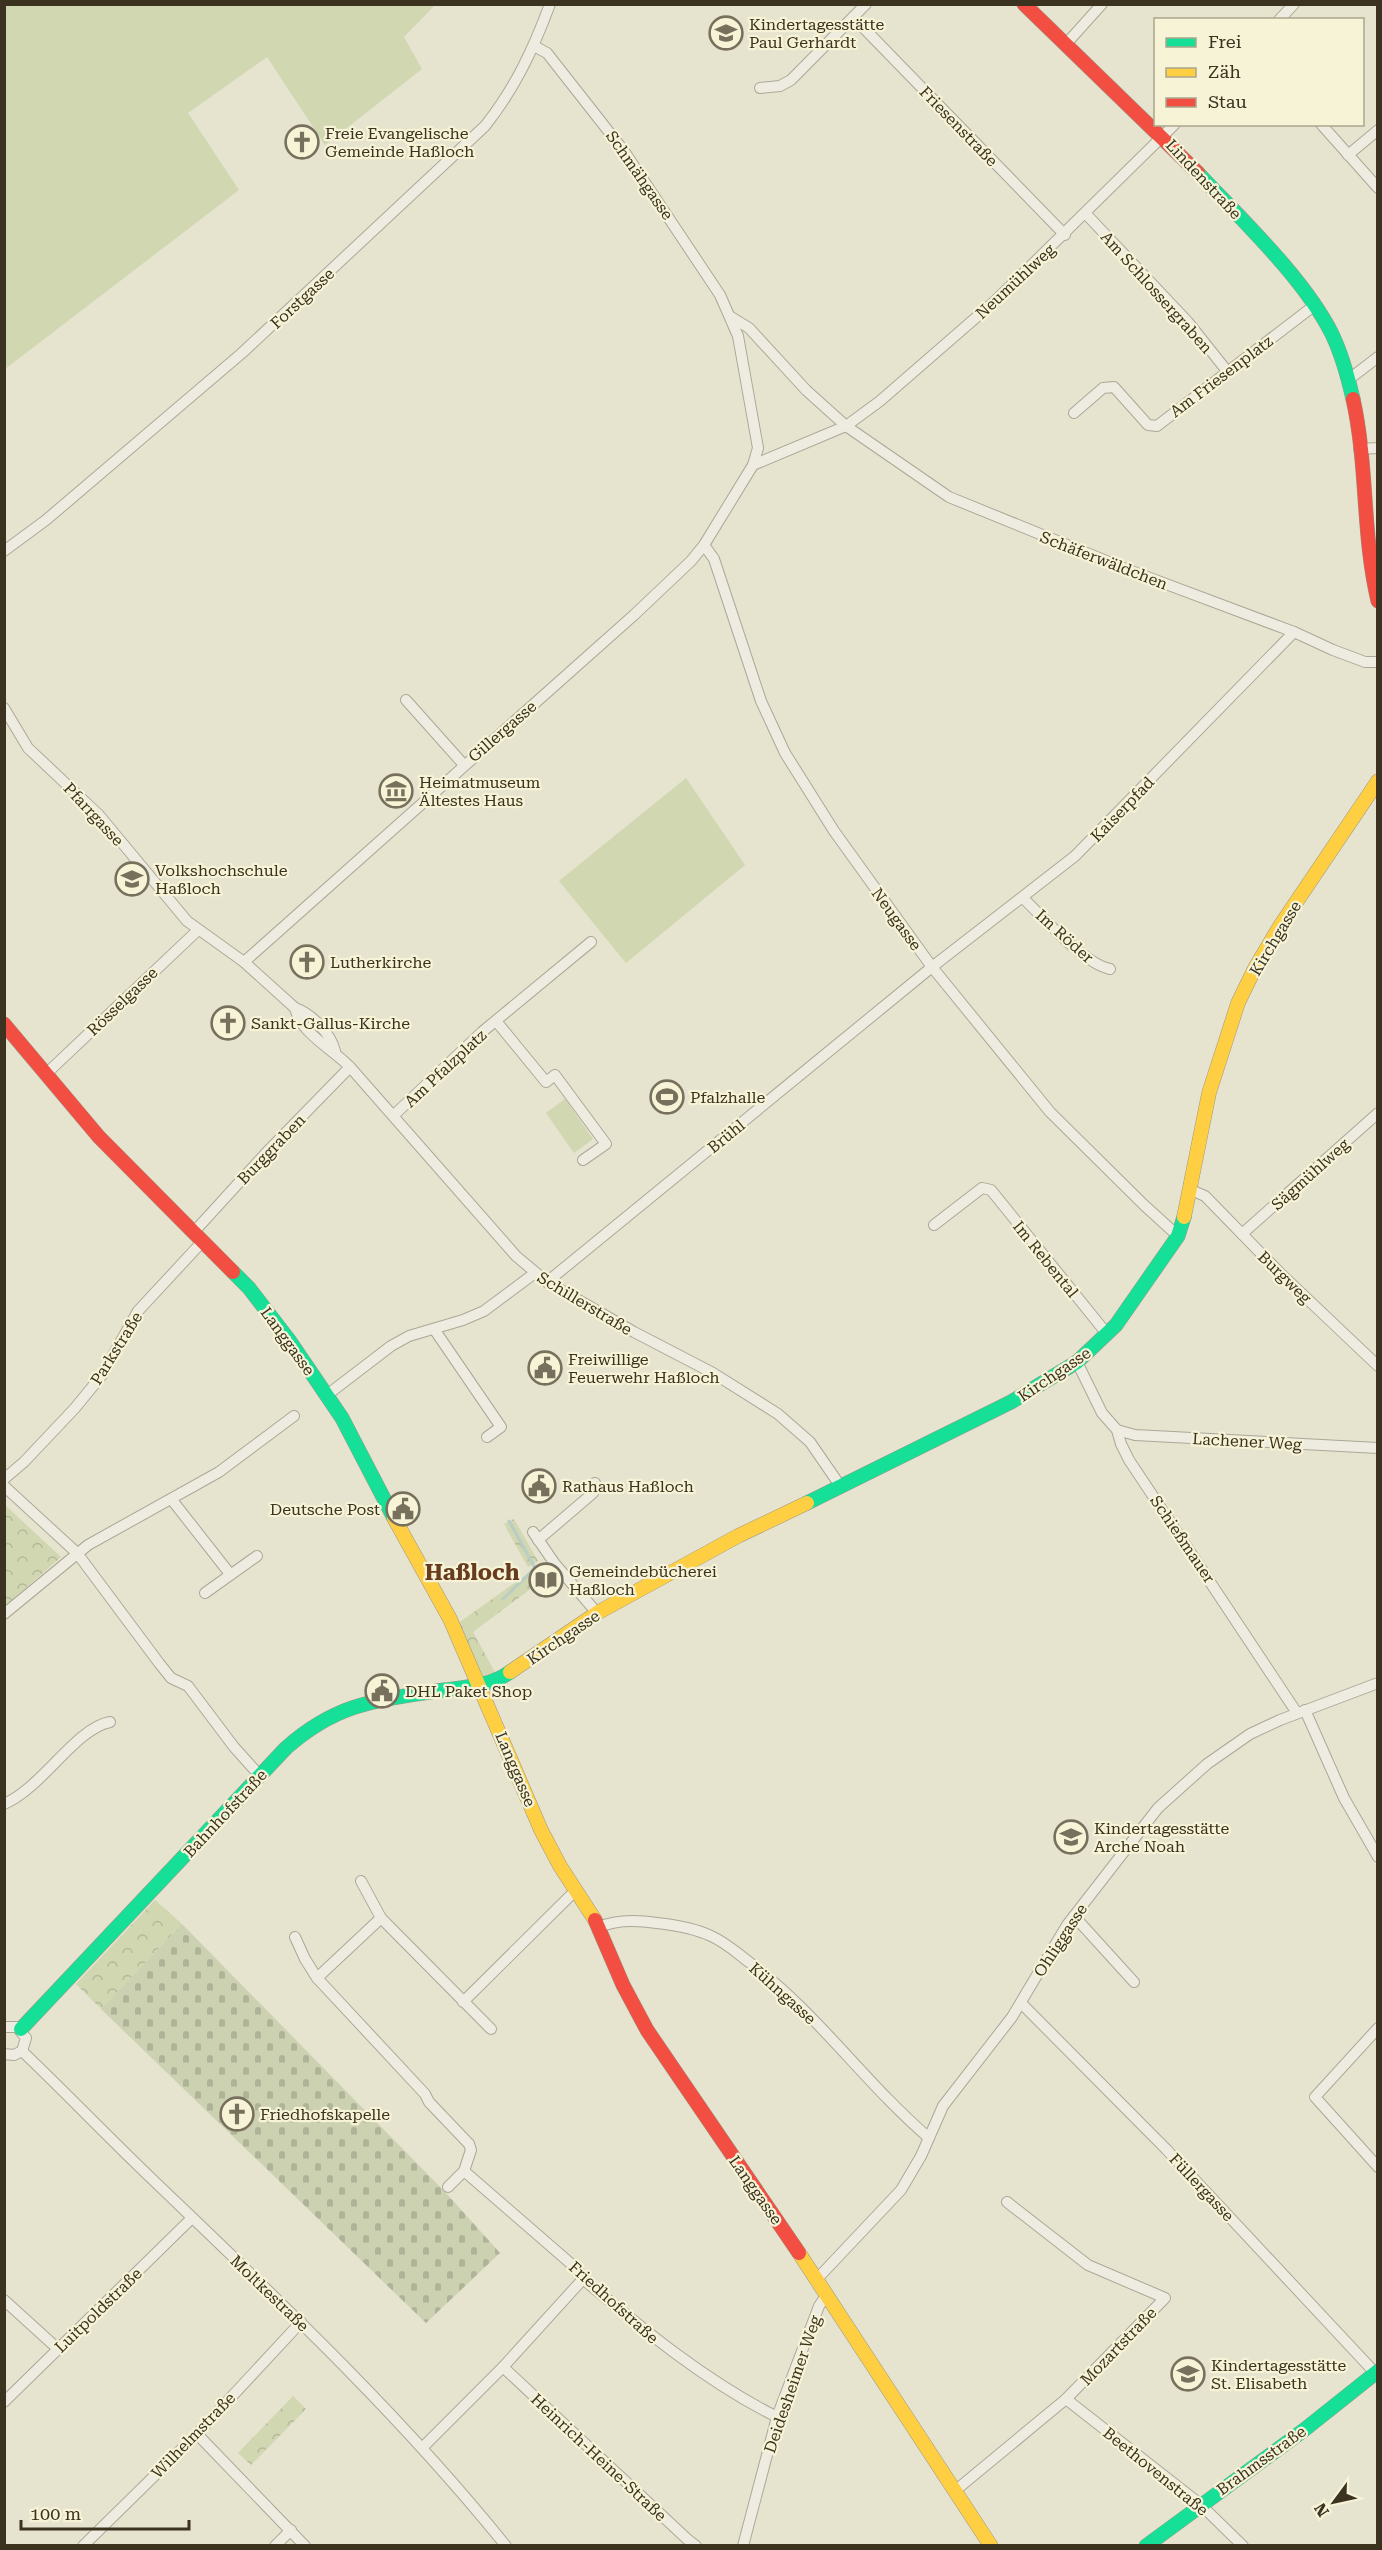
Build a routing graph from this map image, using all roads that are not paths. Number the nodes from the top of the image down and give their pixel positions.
1 (550, 4) edge
2 (866, 4) edge
3 (1024, 4) edge
4 (1102, 4) edge
5 (1294, 4) edge
6 (854, 17) junction
7 (1281, 18) edge
8 (1066, 44) junction
9 (534, 46) junction
10 (760, 88) dead end
11 (1173, 126) edge
12 (1323, 126) edge
13 (1377, 130) edge
14 (1164, 136) junction
15 (1348, 155) junction
16 (1377, 188) edge
17 (1086, 214) junction
18 (1065, 235) junction
19 (1316, 305) junction
20 (731, 317) junction
21 (1377, 357) edge
22 (1227, 371) junction
23 (1348, 380) junction
24 (1074, 412) dead end
25 (846, 426) junction
26 (1377, 448) edge
27 (1359, 449) junction
28 (753, 465) junction
29 (704, 545) junction
30 (4, 551) edge
31 (1377, 601) edge
32 (1294, 633) junction
33 (1377, 662) edge
34 (406, 700) dead end
35 (4, 708) edge
36 (464, 765) junction
37 (1377, 782) edge
38 (1023, 898) junction
39 (198, 930) junction
40 (591, 942) dead end
41 (244, 962) junction
42 (932, 967) junction
43 (1110, 969) dead end
44 (496, 1021) junction
45 (4, 1024) edge
46 (350, 1067) junction
47 (47, 1073) junction
48 (1377, 1113) edge
49 (394, 1115) junction
50 (583, 1160) dead end
51 (1191, 1190) junction
52 (934, 1225) dead end
53 (1242, 1234) junction
54 (1178, 1236) junction
55 (198, 1237) junction
56 (535, 1273) junction
57 (547, 1282) junction
58 (434, 1329) junction
59 (1107, 1334) junction
60 (1077, 1362) junction
61 (1377, 1366) edge
62 (327, 1395) junction
63 (294, 1416) dead end
64 (1117, 1430) junction
65 (487, 1437) dead end
66 (1377, 1448) edge
67 (4, 1479) edge
68 (595, 1483) dead end
69 (4, 1486) edge
70 (841, 1487) junction
71 (171, 1500) junction
72 (77, 1553) junction
73 (257, 1557) dead end
74 (230, 1574) junction
75 (205, 1593) dead end
76 (597, 1613) junction
77 (4, 1614) edge
78 (1377, 1683) edge
79 (479, 1685) junction
80 (1301, 1712) junction
81 (110, 1722) dead end
82 (260, 1776) junction
83 (4, 1804) edge
84 (1377, 1857) edge
85 (361, 1881) dead end
86 (575, 1891) junction
87 (1074, 1916) junction
88 (381, 1918) junction
89 (599, 1928) junction
90 (296, 1937) dead end
91 (317, 1978) junction
92 (1134, 1982) dead end
93 (463, 2002) junction
94 (1021, 2003) junction
95 (4, 2026) edge
96 (1377, 2028) edge
97 (21, 2029) junction
98 (491, 2029) dead end
99 (22, 2051) junction
100 (4, 2054) edge
101 (929, 2138) junction
102 (1377, 2167) edge
103 (464, 2171) junction
104 (448, 2187) dead end
105 (1007, 2202) dead end
106 (192, 2218) junction
107 (817, 2278) junction
108 (583, 2279) junction
109 (827, 2294) junction
110 (4, 2300) edge
111 (301, 2322) junction
112 (58, 2349) junction
113 (503, 2367) junction
114 (1377, 2374) edge
115 (1066, 2399) junction
116 (4, 2402) edge
117 (777, 2417) junction
118 (196, 2434) junction
119 (423, 2447) junction
120 (956, 2490) junction
121 (1200, 2504) junction
122 (291, 2530) junction
123 (503, 2541) edge
124 (83, 2546) edge
125 (275, 2546) edge
126 (305, 2546) edge
127 (490, 2546) edge
128 (696, 2546) edge
129 (743, 2546) edge
130 (992, 2546) edge
131 (1146, 2546) edge
132 (1243, 2546) edge

1 - 9 street, Forstgasse
2 - 6 street
3 - 8 street, Lindenstraße
4 - 8 street
5 - 7 street
6 - 10 street
6 - 18 street, Friesenstraße
8 - 14 street, Lindenstraße
9 - 20 street, Schmähgasse
9 - 30 street, Forstgasse
11 - 14 street, Neumühlweg
12 - 15 street
13 - 15 street
14 - 17 street, Neumühlweg
14 - 19 street, Lindenstraße
15 - 16 street
17 - 18 street, Neumühlweg
17 - 22 street, Am Schlossergraben
18 - 25 street, Neumühlweg
19 - 22 street, Am Friesenplatz
19 - 23 street, Lindenstraße
20 - 25 street, Schmähgasse
20 - 28 street, Schmähgasse
21 - 23 street
22 - 24 street, Am Friesenplatz
23 - 27 street, Lindenstraße
25 - 28 street
25 - 32 street, Schäferwäldchen
26 - 27 street
27 - 31 street, Lindenstraße
28 - 29 street, Schmähgasse
29 - 36 street, Gillergasse
29 - 42 street, Neugasse
32 - 33 street, Schäferwäldchen
32 - 38 street, Kaiserpfad
34 - 36 street
35 - 39 street, Pfarrgasse
36 - 41 street, Gillergasse
37 - 51 street, Kirchgasse
38 - 42 street, Kaiserpfad
38 - 43 street, Im Röder
39 - 41 street, Pfarrgasse
39 - 47 street, Rösselgasse
40 - 44 street, Am Pfalzplatz
41 - 46 street, Schillerstraße
42 - 54 street, Neugasse
42 - 57 street, Brühl
44 - 49 street, Am Pfalzplatz
44 - 50 street, Am Pfalzplatz
45 - 47 street, Langgasse
46 - 49 street, Schillerstraße
46 - 55 street, Burggraben
47 - 55 street, Langgasse
48 - 53 street, Sägmühlweg
49 - 56 street, Schillerstraße
51 - 53 street, Burgweg
51 - 54 street, Kirchgasse
52 - 59 street, Im Rebental
53 - 61 street, Burgweg
54 - 59 street, Kirchgasse
55 - 62 street, Langgasse
55 - 67 street, Parkstraße
56 - 57 street, Schillerstraße
56 - 58 street
57 - 70 street, Schillerstraße
58 - 62 street
58 - 65 street
59 - 60 street, Kirchgasse
60 - 64 street, Schießmauer
60 - 70 street, Kirchgasse
62 - 79 street, Langgasse
63 - 71 street
64 - 66 street, Lachener Weg
64 - 80 street, Schießmauer
68 - 76 street
69 - 72 street
70 - 76 street, Kirchgasse
71 - 72 street
71 - 74 street
72 - 77 street
72 - 82 street
73 - 74 street
74 - 75 street
76 - 79 street, Kirchgasse
78 - 80 street, Ohliggasse
79 - 82 street, Bahnhofstraße
79 - 86 street, Langgasse
80 - 84 street, Schießmauer
80 - 87 street, Ohliggasse
81 - 83 street
82 - 97 street, Bahnhofstraße
85 - 88 street
86 - 89 street, Langgasse
86 - 93 street
87 - 92 street
87 - 94 street, Ohliggasse
88 - 91 street
88 - 93 street
89 - 101 street, Kühngasse
89 - 107 street, Langgasse
90 - 91 street
91 - 103 street
93 - 98 street
94 - 101 street, Ohliggasse
94 - 114 street, Füllergasse
95 - 97 street
96 - 102 street
97 - 99 street
99 - 100 street
99 - 106 street, Moltkestraße
101 - 107 street, Ohliggasse
103 - 104 street
103 - 108 street, Friedhofstraße
105 - 115 street, Mozartstraße
106 - 111 street, Moltkestraße
106 - 112 street, Luitpoldstraße
107 - 109 street, Langgasse
108 - 113 street
108 - 117 street, Friedhofstraße
109 - 117 street, Deidesheimer Weg
109 - 120 street, Langgasse
110 - 112 street
111 - 118 street, Wilhelmstraße
111 - 119 street, Moltkestraße
112 - 116 street, Luitpoldstraße
113 - 119 street
113 - 128 street, Heinrich-Heine-Straße
114 - 121 street, Brahmsstraße
115 - 120 street, Mozartstraße
115 - 121 street, Beethovenstraße
117 - 129 street, Deidesheimer Weg
118 - 122 street
118 - 124 street, Wilhelmstraße
119 - 123 street, Moltkestraße
120 - 130 street, Langgasse
121 - 131 street, Brahmsstraße
121 - 132 street, Beethovenstraße
122 - 125 street
122 - 126 street
123 - 127 street

